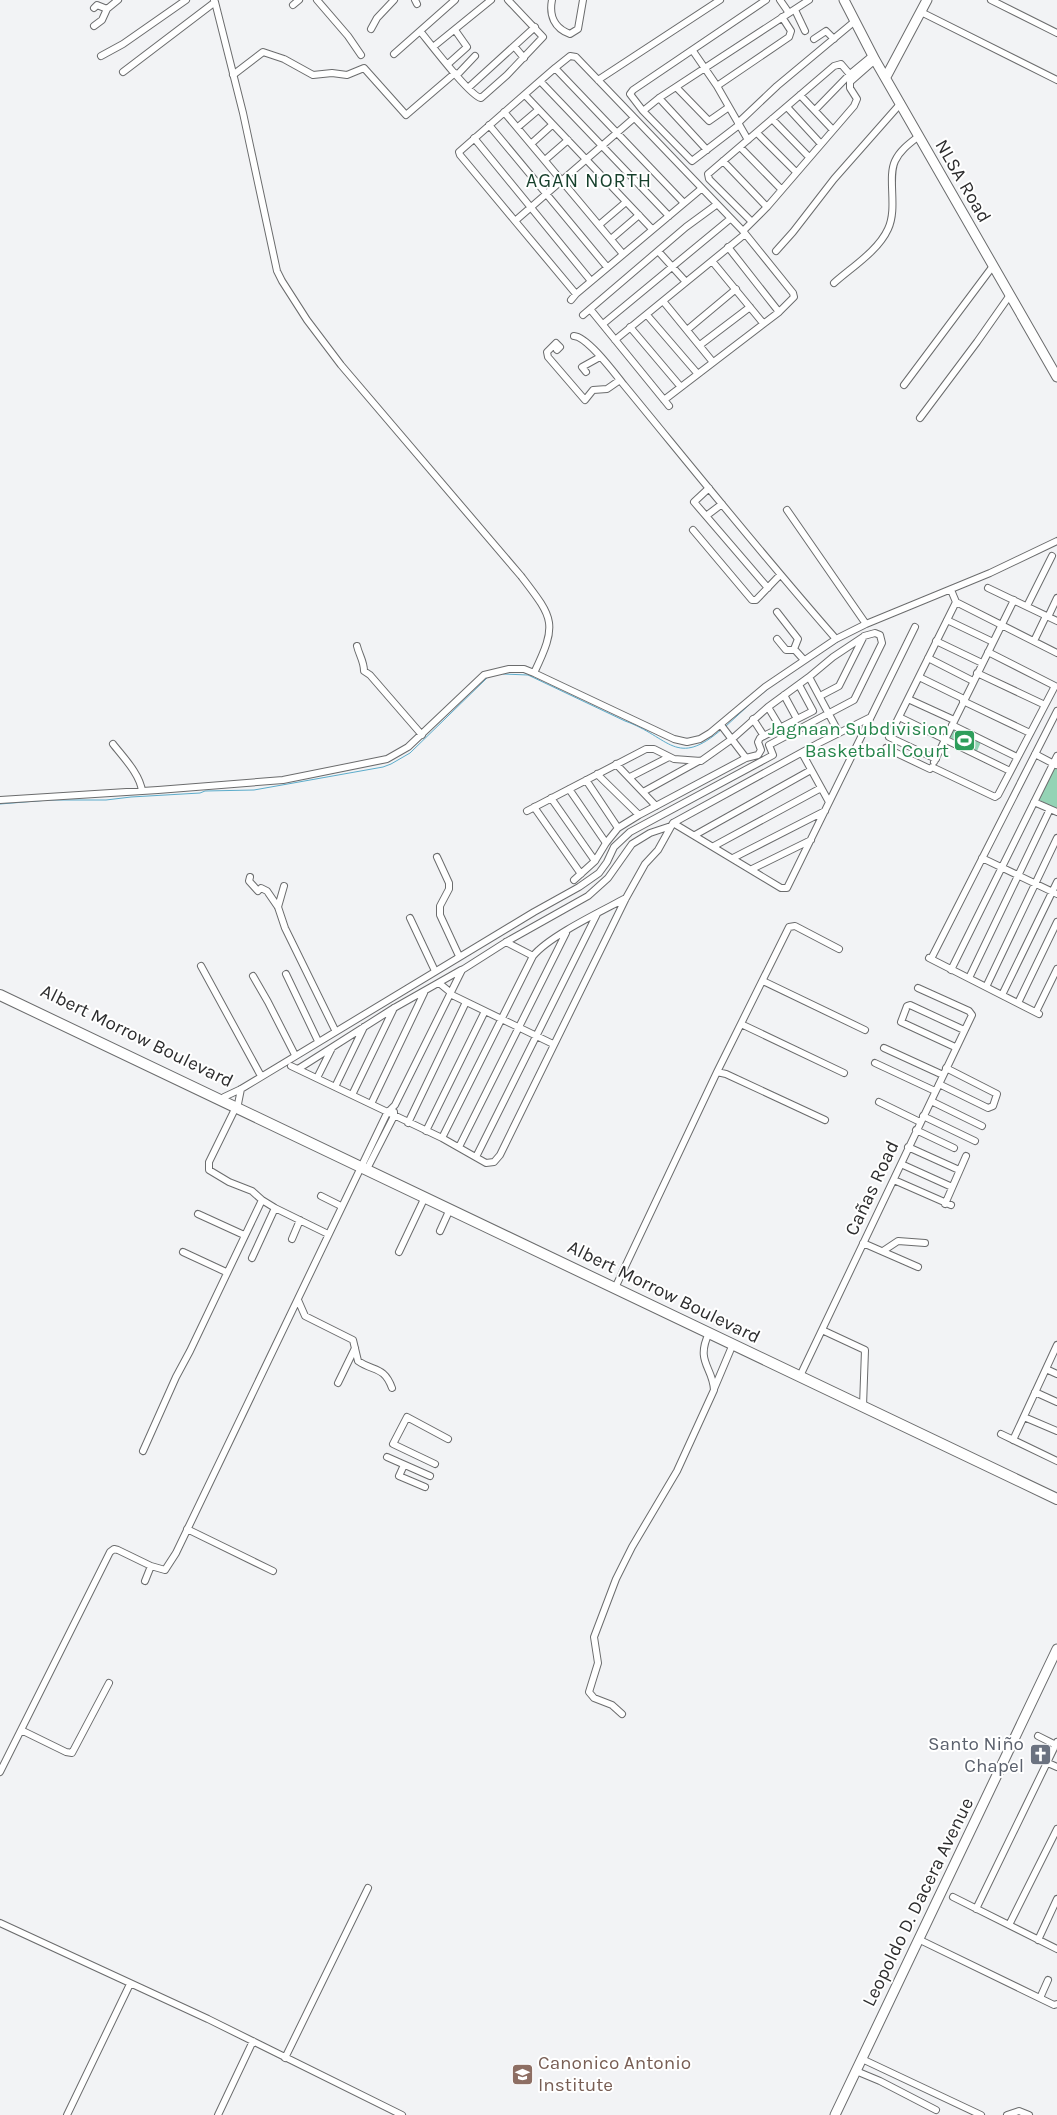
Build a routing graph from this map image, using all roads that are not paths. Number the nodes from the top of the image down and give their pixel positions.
1 (118, 0) edge
2 (186, 0) edge
3 (298, 0) edge
4 (317, 0) edge
5 (394, 0) edge
6 (455, 0) edge
7 (491, 0) edge
8 (508, 0) edge
9 (552, 0) edge
10 (583, 0) edge
11 (720, 0) edge
12 (766, 0) edge
13 (780, 0) edge
14 (809, 0) edge
15 (844, 0) edge
16 (927, 0) edge
17 (991, 0) edge
18 (215, 1) edge
19 (293, 5) dead end
20 (94, 8) dead end
21 (107, 9) junction
22 (792, 11) junction
23 (921, 12) junction
24 (782, 17) junction
25 (855, 21) junction
26 (94, 26) dead end
27 (535, 27) junction
28 (371, 29) dead end
29 (455, 30) junction
30 (420, 31) junction
31 (805, 31) dead end
32 (1057, 33) edge
33 (814, 39) dead end
34 (834, 39) junction
35 (514, 46) junction
36 (433, 48) junction
37 (693, 51) junction
38 (394, 54) dead end
39 (361, 55) dead end
40 (101, 56) dead end
41 (475, 56) dead end
42 (874, 57) junction
43 (524, 58) junction
44 (448, 64) junction
45 (555, 68) junction
46 (705, 69) junction
47 (122, 72) dead end
48 (456, 74) junction
49 (233, 75) junction
50 (852, 76) junction
51 (886, 78) junction
52 (540, 80) junction
53 (598, 80) junction
54 (1057, 80) edge
55 (717, 86) junction
56 (676, 87) junction
57 (468, 88) junction
58 (525, 95) junction
59 (800, 95) junction
60 (659, 98) junction
61 (901, 103) junction
62 (729, 107) junction
63 (787, 107) junction
64 (538, 110) junction
65 (815, 110) junction
66 (643, 111) junction
67 (504, 112) junction
68 (634, 118) junction
69 (772, 119) junction
70 (738, 124) junction
71 (490, 125) junction
72 (552, 125) junction
73 (518, 127) junction
74 (832, 130) junction
75 (618, 133) junction
76 (757, 133) junction
77 (919, 136) junction
78 (474, 138) junction
79 (568, 140) junction
80 (748, 140) junction
81 (532, 143) junction
82 (820, 144) junction
83 (602, 146) junction
84 (740, 147) junction
85 (707, 150) junction
86 (809, 157) junction
87 (545, 160) junction
88 (586, 160) junction
89 (723, 161) junction
90 (796, 172) junction
91 (562, 180) junction
92 (701, 189) junction
93 (781, 189) junction
94 (546, 194) junction
95 (626, 202) junction
96 (684, 203) junction
97 (716, 205) junction
98 (767, 207) junction
99 (530, 209) junction
100 (639, 215) junction
101 (668, 216) junction
102 (730, 219) junction
103 (515, 221) junction
104 (752, 222) junction
105 (599, 225) junction
106 (652, 229) junction
107 (744, 232) junction
108 (611, 240) junction
109 (728, 247) junction
110 (658, 251) junction
111 (776, 251) dead end
112 (623, 254) junction
113 (712, 261) junction
114 (993, 266) junction
115 (607, 267) junction
116 (671, 267) junction
117 (591, 281) junction
118 (686, 282) junction
119 (834, 283) dead end
120 (736, 289) junction
121 (1010, 295) junction
122 (662, 301) junction
123 (750, 307) junction
124 (590, 309) junction
125 (779, 312) junction
126 (583, 315) dead end
127 (647, 315) junction
128 (763, 323) junction
129 (603, 324) junction
130 (630, 327) junction
131 (686, 330) junction
132 (576, 338) dead end
133 (615, 340) junction
134 (700, 345) junction
135 (557, 350) dead end
136 (600, 357) junction
137 (712, 361) junction
138 (586, 372) dead end
139 (697, 373) junction
140 (1057, 376) edge
141 (620, 380) junction
142 (904, 385) dead end
143 (680, 386) junction
144 (664, 400) junction
145 (669, 406) dead end
146 (920, 418) dead end
147 (709, 488) junction
148 (722, 504) junction
149 (787, 510) dead end
150 (706, 516) junction
151 (693, 530) dead end
152 (1057, 541) edge
153 (1049, 553) edge
154 (780, 575) junction
155 (768, 588) junction
156 (988, 588) dead end
157 (951, 590) junction
158 (1057, 598) edge
159 (1014, 600) junction
160 (956, 602) junction
161 (1027, 606) junction
162 (778, 612) dead end
163 (1047, 616) junction
164 (946, 620) junction
165 (1057, 621) edge
166 (866, 624) junction
167 (1002, 624) junction
168 (915, 627) dead end
169 (864, 636) junction
170 (777, 639) dead end
171 (836, 639) junction
172 (936, 641) junction
173 (1034, 641) junction
174 (993, 642) junction
175 (356, 646) dead end
176 (794, 649) junction
177 (988, 652) junction
178 (1057, 653) edge
179 (928, 658) junction
180 (804, 660) junction
181 (982, 663) junction
182 (534, 673) junction
183 (977, 673) junction
184 (809, 677) junction
185 (919, 677) junction
186 (974, 681) junction
187 (799, 685) junction
188 (784, 695) junction
189 (820, 696) junction
190 (908, 699) junction
191 (964, 700) junction
192 (1044, 705) junction
193 (768, 706) junction
194 (1057, 710) edge
195 (830, 714) junction
196 (899, 717) junction
197 (869, 718) junction
198 (753, 719) junction
199 (797, 719) junction
200 (953, 722) junction
201 (723, 728) junction
202 (780, 728) junction
203 (839, 732) junction
204 (1030, 733) junction
205 (422, 735) junction
206 (764, 736) junction
207 (732, 738) junction
208 (945, 739) junction
209 (113, 744) dead end
210 (886, 748) dead end
211 (802, 753) junction
212 (1035, 754) junction
213 (1057, 756) edge
214 (668, 757) junction
215 (1018, 757) junction
216 (746, 758) junction
217 (936, 759) junction
218 (683, 760) junction
219 (701, 760) junction
220 (616, 764) junction
221 (1055, 764) edge
222 (932, 767) junction
223 (686, 769) junction
224 (811, 770) junction
225 (1010, 771) junction
226 (597, 774) junction
227 (630, 777) junction
228 (586, 780) junction
229 (821, 788) junction
230 (569, 789) junction
231 (142, 791) junction
232 (643, 792) junction
233 (551, 798) junction
234 (0, 800) edge
235 (829, 802) junction
236 (1034, 802) junction
237 (656, 806) junction
238 (534, 807) junction
239 (527, 811) dead end
240 (825, 811) junction
241 (1054, 811) edge
242 (639, 814) junction
243 (672, 824) junction
244 (618, 828) junction
245 (694, 835) junction
246 (1057, 838) edge
247 (811, 840) junction
248 (606, 843) junction
249 (714, 846) junction
250 (437, 856) dead end
251 (733, 858) junction
252 (982, 858) junction
253 (595, 861) junction
254 (1002, 868) junction
255 (752, 869) junction
256 (581, 874) junction
257 (1018, 876) junction
258 (250, 877) dead end
259 (574, 880) dead end
260 (1057, 882) edge
261 (1035, 884) junction
262 (284, 886) dead end
263 (1055, 893) edge
264 (626, 898) junction
265 (278, 907) junction
266 (597, 914) junction
267 (410, 918) dead end
268 (1057, 922) edge
269 (566, 932) junction
270 (506, 942) junction
271 (839, 948) dead end
272 (459, 956) junction
273 (532, 956) junction
274 (201, 966) dead end
275 (1057, 968) edge
276 (462, 970) junction
277 (951, 970) junction
278 (435, 971) junction
279 (286, 974) dead end
280 (252, 976) dead end
281 (969, 978) junction
282 (763, 981) junction
283 (439, 983) junction
284 (986, 987) junction
285 (918, 988) dead end
286 (0, 989) edge
287 (425, 992) junction
288 (450, 993) junction
289 (0, 995) edge
290 (1002, 995) junction
291 (408, 1002) junction
292 (466, 1002) junction
293 (1018, 1003) junction
294 (394, 1008) junction
295 (417, 1008) junction
296 (485, 1010) junction
297 (502, 1018) junction
298 (741, 1024) junction
299 (364, 1027) junction
300 (518, 1027) junction
301 (336, 1030) junction
302 (865, 1030) dead end
303 (964, 1030) junction
304 (536, 1036) junction
305 (347, 1038) junction
306 (318, 1041) junction
307 (553, 1044) junction
308 (356, 1045) junction
309 (333, 1046) junction
310 (955, 1047) junction
311 (884, 1048) dead end
312 (294, 1055) junction
313 (875, 1063) dead end
314 (946, 1068) junction
315 (717, 1072) junction
316 (844, 1073) dead end
317 (943, 1075) junction
318 (261, 1076) junction
319 (317, 1078) junction
320 (939, 1084) junction
321 (335, 1087) junction
322 (240, 1089) junction
323 (935, 1091) junction
324 (352, 1095) junction
325 (224, 1097) junction
326 (931, 1100) junction
327 (879, 1102) dead end
328 (371, 1104) junction
329 (236, 1106) junction
330 (395, 1106) junction
331 (387, 1112) junction
332 (394, 1116) junction
333 (922, 1119) junction
334 (825, 1120) dead end
335 (408, 1123) junction
336 (982, 1126) dead end
337 (916, 1130) junction
338 (426, 1131) junction
339 (442, 1138) junction
340 (975, 1141) dead end
341 (459, 1147) junction
342 (908, 1147) junction
343 (954, 1148) dead end
344 (966, 1156) dead end
345 (476, 1157) junction
346 (901, 1164) junction
347 (364, 1168) junction
348 (960, 1170) junction
349 (894, 1180) junction
350 (952, 1187) junction
351 (321, 1196) dead end
352 (425, 1197) junction
353 (262, 1200) junction
354 (341, 1206) junction
355 (276, 1208) junction
356 (450, 1209) junction
357 (198, 1214) dead end
358 (300, 1220) junction
359 (440, 1231) dead end
360 (328, 1234) junction
361 (244, 1235) junction
362 (292, 1239) dead end
363 (863, 1243) junction
364 (925, 1243) dead end
365 (883, 1251) junction
366 (183, 1252) dead end
367 (399, 1252) dead end
368 (252, 1258) dead end
369 (918, 1267) dead end
370 (226, 1272) junction
371 (615, 1288) junction
372 (298, 1300) junction
373 (822, 1330) junction
374 (709, 1333) junction
375 (733, 1344) junction
376 (1057, 1345) edge
377 (355, 1347) junction
378 (1046, 1369) junction
379 (1057, 1374) edge
380 (800, 1376) junction
381 (338, 1383) dead end
382 (392, 1388) dead end
383 (714, 1390) junction
384 (1035, 1392) junction
385 (1057, 1402) edge
386 (863, 1406) junction
387 (1024, 1417) junction
388 (1057, 1431) edge
389 (1001, 1434) dead end
390 (448, 1439) dead end
391 (1013, 1440) junction
392 (144, 1451) dead end
393 (387, 1457) dead end
394 (1057, 1461) edge
395 (435, 1464) dead end
396 (404, 1465) junction
397 (430, 1476) dead end
398 (425, 1487) dead end
399 (1057, 1499) edge
400 (187, 1529) junction
401 (151, 1566) junction
402 (273, 1571) dead end
403 (145, 1581) dead end
404 (1057, 1649) edge
405 (109, 1683) dead end
406 (622, 1714) dead end
407 (21, 1730) junction
408 (1038, 1736) dead end
409 (1056, 1744) edge
410 (1048, 1763) junction
411 (1057, 1767) edge
412 (0, 1772) edge
413 (1057, 1828) edge
414 (368, 1888) dead end
415 (953, 1898) dead end
416 (1057, 1900) edge
417 (976, 1909) junction
418 (0, 1923) edge
419 (1009, 1925) junction
420 (918, 1939) junction
421 (1038, 1940) junction
422 (1057, 1949) edge
423 (1048, 1980) dead end
424 (130, 1984) junction
425 (1040, 1998) junction
426 (1057, 2004) edge
427 (253, 2041) junction
428 (286, 2058) junction
429 (862, 2059) junction
430 (856, 2071) junction
431 (936, 2110) dead end
432 (67, 2115) edge
433 (218, 2115) edge
434 (402, 2115) edge
435 (835, 2115) edge
436 (981, 2115) edge
437 (1007, 2115) edge
438 (1029, 2115) edge

1 - 21 street
2 - 40 street
3 - 19 street
4 - 39 street
5 - 28 street
6 - 30 street
7 - 29 street
8 - 27 street
9 - 10 street
11 - 53 street
12 - 37 street
13 - 22 street
14 - 22 street
15 - 25 main road, NLSA Road
16 - 23 main road
17 - 32 street
18 - 47 street
18 - 49 street
20 - 21 street
21 - 26 street
22 - 24 street
22 - 31 street
23 - 51 main road
23 - 54 street
24 - 46 street
24 - 55 street
25 - 34 street
25 - 42 main road, NLSA Road
27 - 35 street
27 - 43 street
29 - 36 street
29 - 44 street
30 - 36 street
30 - 38 street
33 - 34 street
34 - 70 street
35 - 43 street
35 - 57 street
36 - 44 street
37 - 46 street
37 - 66 street
41 - 48 street
42 - 50 street
42 - 51 main road, NLSA Road
43 - 57 street
44 - 48 street
45 - 52 street
45 - 53 street
45 - 75 street
46 - 55 street
46 - 56 street
48 - 49 street
48 - 57 street
49 - 182 street
50 - 59 street
50 - 65 street
50 - 74 street
51 - 61 main road, NLSA Road
52 - 58 street
52 - 83 street
53 - 68 street
55 - 62 street
56 - 60 street
56 - 62 street
58 - 64 street
58 - 67 street
59 - 63 street
59 - 65 street
60 - 66 street
60 - 85 street
61 - 77 main road, NLSA Road
61 - 111 street
62 - 70 street
63 - 69 street
63 - 82 street
64 - 72 street
64 - 73 street
65 - 74 street
66 - 85 street
67 - 71 street
67 - 73 street
68 - 75 street
68 - 92 street
69 - 76 street
69 - 86 street
70 - 80 street
70 - 85 street
71 - 78 street
71 - 94 street
72 - 79 street
72 - 81 street
73 - 81 street
74 - 82 street
75 - 83 street
75 - 96 street
76 - 80 street
76 - 90 street
77 - 114 main road, NLSA Road
77 - 119 street
78 - 99 street
78 - 103 street
79 - 87 street
79 - 88 street
80 - 84 street
81 - 87 street
82 - 86 street
83 - 88 street
83 - 101 street
84 - 89 street
84 - 93 street
86 - 90 street
87 - 91 street
88 - 91 street
88 - 95 street
89 - 98 street
89 - 104 street
90 - 93 street
91 - 94 street
91 - 105 street
92 - 96 street
92 - 97 street
93 - 98 street
94 - 99 street
94 - 115 street
95 - 100 street
95 - 105 street
96 - 101 street
97 - 102 street
97 - 110 street
98 - 104 street
99 - 103 street
99 - 117 street
100 - 106 street
100 - 108 street
101 - 106 street
102 - 107 street
102 - 116 street
103 - 117 street
104 - 107 street
105 - 108 street
106 - 112 street
107 - 109 street
107 - 125 street
108 - 112 street
109 - 113 street
109 - 125 street
110 - 116 street
110 - 124 street
112 - 115 street
113 - 118 street
113 - 120 street
114 - 121 main road, NLSA Road
114 - 142 street
115 - 117 street
116 - 118 street
116 - 129 street
118 - 122 street
120 - 123 street
120 - 131 street
121 - 140 main road, NLSA Road
121 - 146 street
122 - 127 street
122 - 131 street
123 - 128 street
123 - 134 street
124 - 126 street
124 - 129 street
125 - 128 street
127 - 130 street
127 - 139 street
128 - 137 street
129 - 133 street
130 - 133 street
130 - 143 street
131 - 134 street
132 - 136 street
133 - 144 street
134 - 137 street
135 - 141 street
136 - 138 street
136 - 141 street
137 - 139 street
139 - 143 street
141 - 147 street
143 - 144 street
144 - 145 street
147 - 148 street
147 - 150 street
148 - 150 street
148 - 154 street
149 - 166 street
150 - 155 street
151 - 155 street
152 - 153 street
153 - 157 street
153 - 161 street
154 - 155 street
154 - 171 street
156 - 159 street
157 - 160 street
157 - 166 street
158 - 163 street
159 - 161 street
159 - 167 street
160 - 164 street
160 - 167 street
161 - 163 street
162 - 176 street
163 - 165 street
163 - 173 street
164 - 172 street
164 - 174 street
166 - 171 street
167 - 173 street
167 - 174 street
168 - 197 street
169 - 184 street
169 - 189 street
169 - 195 street
170 - 176 street
171 - 180 street
172 - 179 street
172 - 181 street
173 - 178 street
174 - 177 street
175 - 205 street
176 - 180 street
177 - 181 street
177 - 192 street
179 - 185 street
179 - 186 street
180 - 201 street
181 - 183 street
182 - 201 street
182 - 205 street
183 - 186 street
183 - 192 street
184 - 187 street
184 - 189 street
185 - 190 street
185 - 191 street
186 - 191 street
187 - 188 street
187 - 199 street
188 - 193 street
188 - 199 street
189 - 195 street
190 - 196 street
190 - 200 street
191 - 200 street
191 - 204 street
192 - 204 street
193 - 198 street
193 - 202 street
194 - 212 street
195 - 203 street
195 - 272 street
196 - 208 street
196 - 217 street
197 - 203 street
197 - 235 street
198 - 206 street
198 - 207 street
199 - 202 street
200 - 208 street
200 - 215 street
201 - 207 street
202 - 206 street
203 - 211 street
204 - 215 street
205 - 231 street
206 - 216 street
207 - 216 street
207 - 219 street
208 - 217 street
208 - 225 street
209 - 231 street
210 - 222 street
211 - 224 street
211 - 243 street
212 - 221 street
212 - 252 street
213 - 221 street
214 - 218 street
214 - 220 street
214 - 227 street
215 - 225 street
216 - 237 street
217 - 222 street
218 - 219 street
218 - 223 street
219 - 223 street
220 - 226 street
220 - 227 street
221 - 236 street
222 - 225 street
223 - 232 street
224 - 229 street
224 - 245 street
226 - 228 street
226 - 242 street
227 - 232 street
228 - 230 street
228 - 244 street
229 - 235 street
229 - 249 street
230 - 233 street
230 - 248 street
231 - 234 street
232 - 237 street
233 - 238 street
233 - 253 street
235 - 240 street
236 - 241 street
236 - 254 street
237 - 242 street
238 - 239 street
238 - 256 street
240 - 247 street
240 - 251 street
241 - 257 street
242 - 244 street
243 - 245 street
243 - 264 street
243 - 270 street
244 - 248 street
245 - 249 street
246 - 261 street
247 - 255 street
247 - 255 street
248 - 253 street
249 - 251 street
250 - 272 street
251 - 255 street
252 - 254 street
252 - 277 street
253 - 256 street
254 - 257 street
254 - 277 street
256 - 259 street
257 - 261 street
257 - 281 street
258 - 265 street
260 - 263 street
261 - 263 street
261 - 284 street
262 - 265 street
263 - 290 street
264 - 266 street
264 - 307 street
265 - 301 street
266 - 269 street
266 - 304 street
267 - 278 street
268 - 293 street
269 - 273 street
269 - 300 street
270 - 273 street
270 - 276 street
271 - 282 street
272 - 278 street
273 - 297 street
274 - 318 street
275 - 293 street
276 - 283 street
276 - 288 street
277 - 281 street
278 - 301 street
279 - 306 street
280 - 312 street
281 - 284 street
282 - 298 street
282 - 302 street
283 - 287 street
283 - 288 street
284 - 290 street
285 - 303 street, Cañas Road
286 - 325 highway, Albert Morrow Boulevard
287 - 291 street
287 - 295 street
288 - 292 street
288 - 330 street
289 - 329 highway, Albert Morrow Boulevard
290 - 293 street
291 - 294 street
291 - 295 street
292 - 296 street
292 - 335 street
294 - 299 street
294 - 324 street
295 - 328 street
296 - 297 street
296 - 338 street
297 - 300 street
297 - 339 street
298 - 315 street
298 - 316 street
299 - 305 street
299 - 308 street
300 - 304 street
300 - 341 street
301 - 306 street
303 - 310 street, Cañas Road
303 - 310 street
304 - 307 street
304 - 345 street
305 - 308 street
305 - 309 street
306 - 312 street
307 - 345 street
308 - 321 street
309 - 319 street
309 - 319 street
310 - 314 street, Cañas Road
311 - 317 street
312 - 318 street
313 - 323 street
314 - 317 street, Cañas Road
314 - 320 street
315 - 334 street
315 - 371 street
317 - 320 street, Cañas Road
318 - 322 street
319 - 321 street
320 - 323 street, Cañas Road
321 - 324 street
322 - 325 street
322 - 329 street
323 - 326 street, Cañas Road
324 - 328 street
325 - 329 highway, Albert Morrow Boulevard
326 - 333 street, Cañas Road
326 - 336 street
327 - 333 street
328 - 331 street
329 - 347 highway, Albert Morrow Boulevard
329 - 353 street
330 - 331 street
330 - 332 street
331 - 332 street
331 - 347 street
332 - 335 street
332 - 347 street
333 - 337 street, Cañas Road
333 - 340 street
335 - 338 street
337 - 342 street, Cañas Road
337 - 343 street
338 - 339 street
339 - 341 street
341 - 345 street
342 - 346 street, Cañas Road
342 - 348 street
344 - 348 street
346 - 349 street, Cañas Road
346 - 350 street
347 - 352 highway, Albert Morrow Boulevard
347 - 354 street
348 - 350 street
349 - 350 street
349 - 363 street, Cañas Road
351 - 354 street
352 - 356 highway, Albert Morrow Boulevard
352 - 367 street
353 - 355 street
353 - 361 street
354 - 360 street
355 - 358 street
355 - 368 street
356 - 359 street
356 - 371 highway, Albert Morrow Boulevard
357 - 361 street
358 - 360 street
358 - 362 street
360 - 372 street
361 - 370 street
363 - 365 street
363 - 373 street, Cañas Road
364 - 365 street
365 - 369 street
366 - 370 street
370 - 392 street
371 - 374 highway, Albert Morrow Boulevard
372 - 377 street
372 - 400 street
373 - 380 street, Cañas Road
373 - 386 street
374 - 375 highway, Albert Morrow Boulevard
374 - 383 street
375 - 380 highway, Albert Morrow Boulevard
375 - 383 street
376 - 378 street
377 - 381 street
377 - 382 street
378 - 379 street
378 - 384 street
380 - 386 highway, Albert Morrow Boulevard
383 - 406 street
384 - 385 street
384 - 387 street
386 - 399 highway, Albert Morrow Boulevard
387 - 388 street
387 - 391 street
389 - 391 street
390 - 395 street
391 - 394 street
393 - 396 street
396 - 397 street
396 - 398 street
400 - 401 street
400 - 402 street
401 - 403 street
401 - 407 street
404 - 420 main road, Leopoldo D. Dacera Avenue
405 - 407 street
407 - 412 street
408 - 409 street
409 - 410 street
410 - 411 street
410 - 417 street
413 - 419 street
414 - 428 street
415 - 417 street
416 - 421 street
417 - 419 street
418 - 424 street
419 - 421 street
420 - 425 street
420 - 429 main road, Leopoldo D. Dacera Avenue
421 - 422 street
423 - 425 street
424 - 427 street
424 - 432 street
425 - 426 street
427 - 428 street
427 - 433 street
428 - 434 street
429 - 430 main road, Leopoldo D. Dacera Avenue
429 - 436 street
430 - 431 street
430 - 435 main road, Leopoldo D. Dacera Avenue
437 - 438 street

